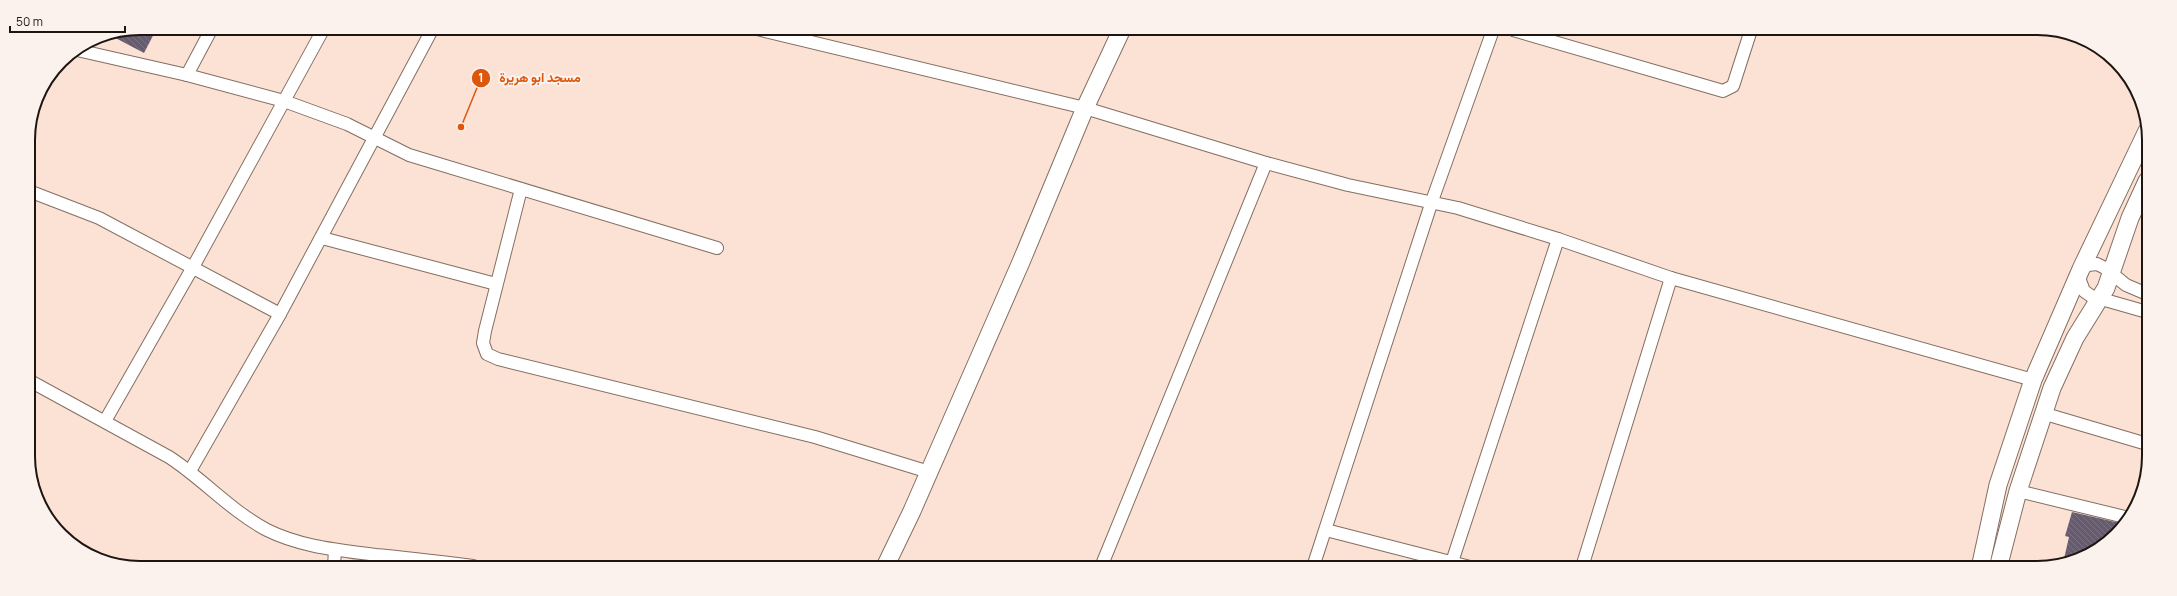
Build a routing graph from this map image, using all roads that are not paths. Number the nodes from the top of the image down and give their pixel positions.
1 (208, 35) edge
2 (320, 35) edge
3 (429, 35) edge
4 (782, 35) edge
5 (1119, 35) edge
6 (1491, 35) edge
7 (1530, 35) edge
8 (1749, 35) edge
9 (84, 52) edge
10 (187, 75) junction
11 (284, 101) junction
12 (1085, 108) junction
13 (375, 138) junction
14 (2142, 141) edge
15 (1266, 163) junction
16 (521, 189) junction
17 (2142, 192) edge
18 (35, 193) edge
19 (1432, 201) junction
20 (322, 238) junction
21 (1558, 238) junction
22 (717, 248) dead end
23 (193, 267) junction
24 (2079, 272) junction
25 (2112, 274) junction
26 (1671, 278) junction
27 (496, 284) junction
28 (2142, 292) edge
29 (2099, 300) junction
30 (2142, 311) edge
31 (280, 314) junction
32 (2032, 380) junction
33 (35, 384) edge
34 (2042, 413) junction
35 (105, 421) junction
36 (2142, 443) edge
37 (190, 471) junction
38 (929, 472) junction
39 (2018, 491) junction
40 (2122, 516) edge
41 (1326, 530) junction
42 (335, 550) junction
43 (334, 561) edge
44 (430, 561) edge
45 (888, 561) edge
46 (1103, 561) edge
47 (1315, 561) edge
48 (1448, 561) edge
49 (1452, 561) edge
50 (1584, 561) edge
51 (1982, 561) edge
52 (2000, 561) edge

1 - 10 street
2 - 11 street
3 - 13 street
4 - 12 street
5 - 12 street
6 - 19 street
7 - 8 street
9 - 10 street
10 - 11 street
11 - 13 street
11 - 23 street
12 - 15 street
12 - 38 street
13 - 16 street
13 - 20 street
14 - 24 street
15 - 19 street
15 - 46 street
16 - 22 street
16 - 27 street
17 - 25 street
18 - 23 street
19 - 21 street
19 - 41 street
20 - 27 street
20 - 31 street
21 - 26 street
21 - 49 street
23 - 31 street
23 - 35 street
24 - 25 street
24 - 29 street
24 - 32 street
25 - 28 street
25 - 29 street
26 - 32 street
26 - 50 street
27 - 38 street
29 - 30 street
29 - 34 street
31 - 37 street
32 - 51 street
33 - 35 street
34 - 36 street
34 - 39 street
35 - 37 street
37 - 42 street
38 - 45 street
39 - 40 street
39 - 52 street
41 - 47 street
41 - 48 street
42 - 43 street
42 - 44 street

